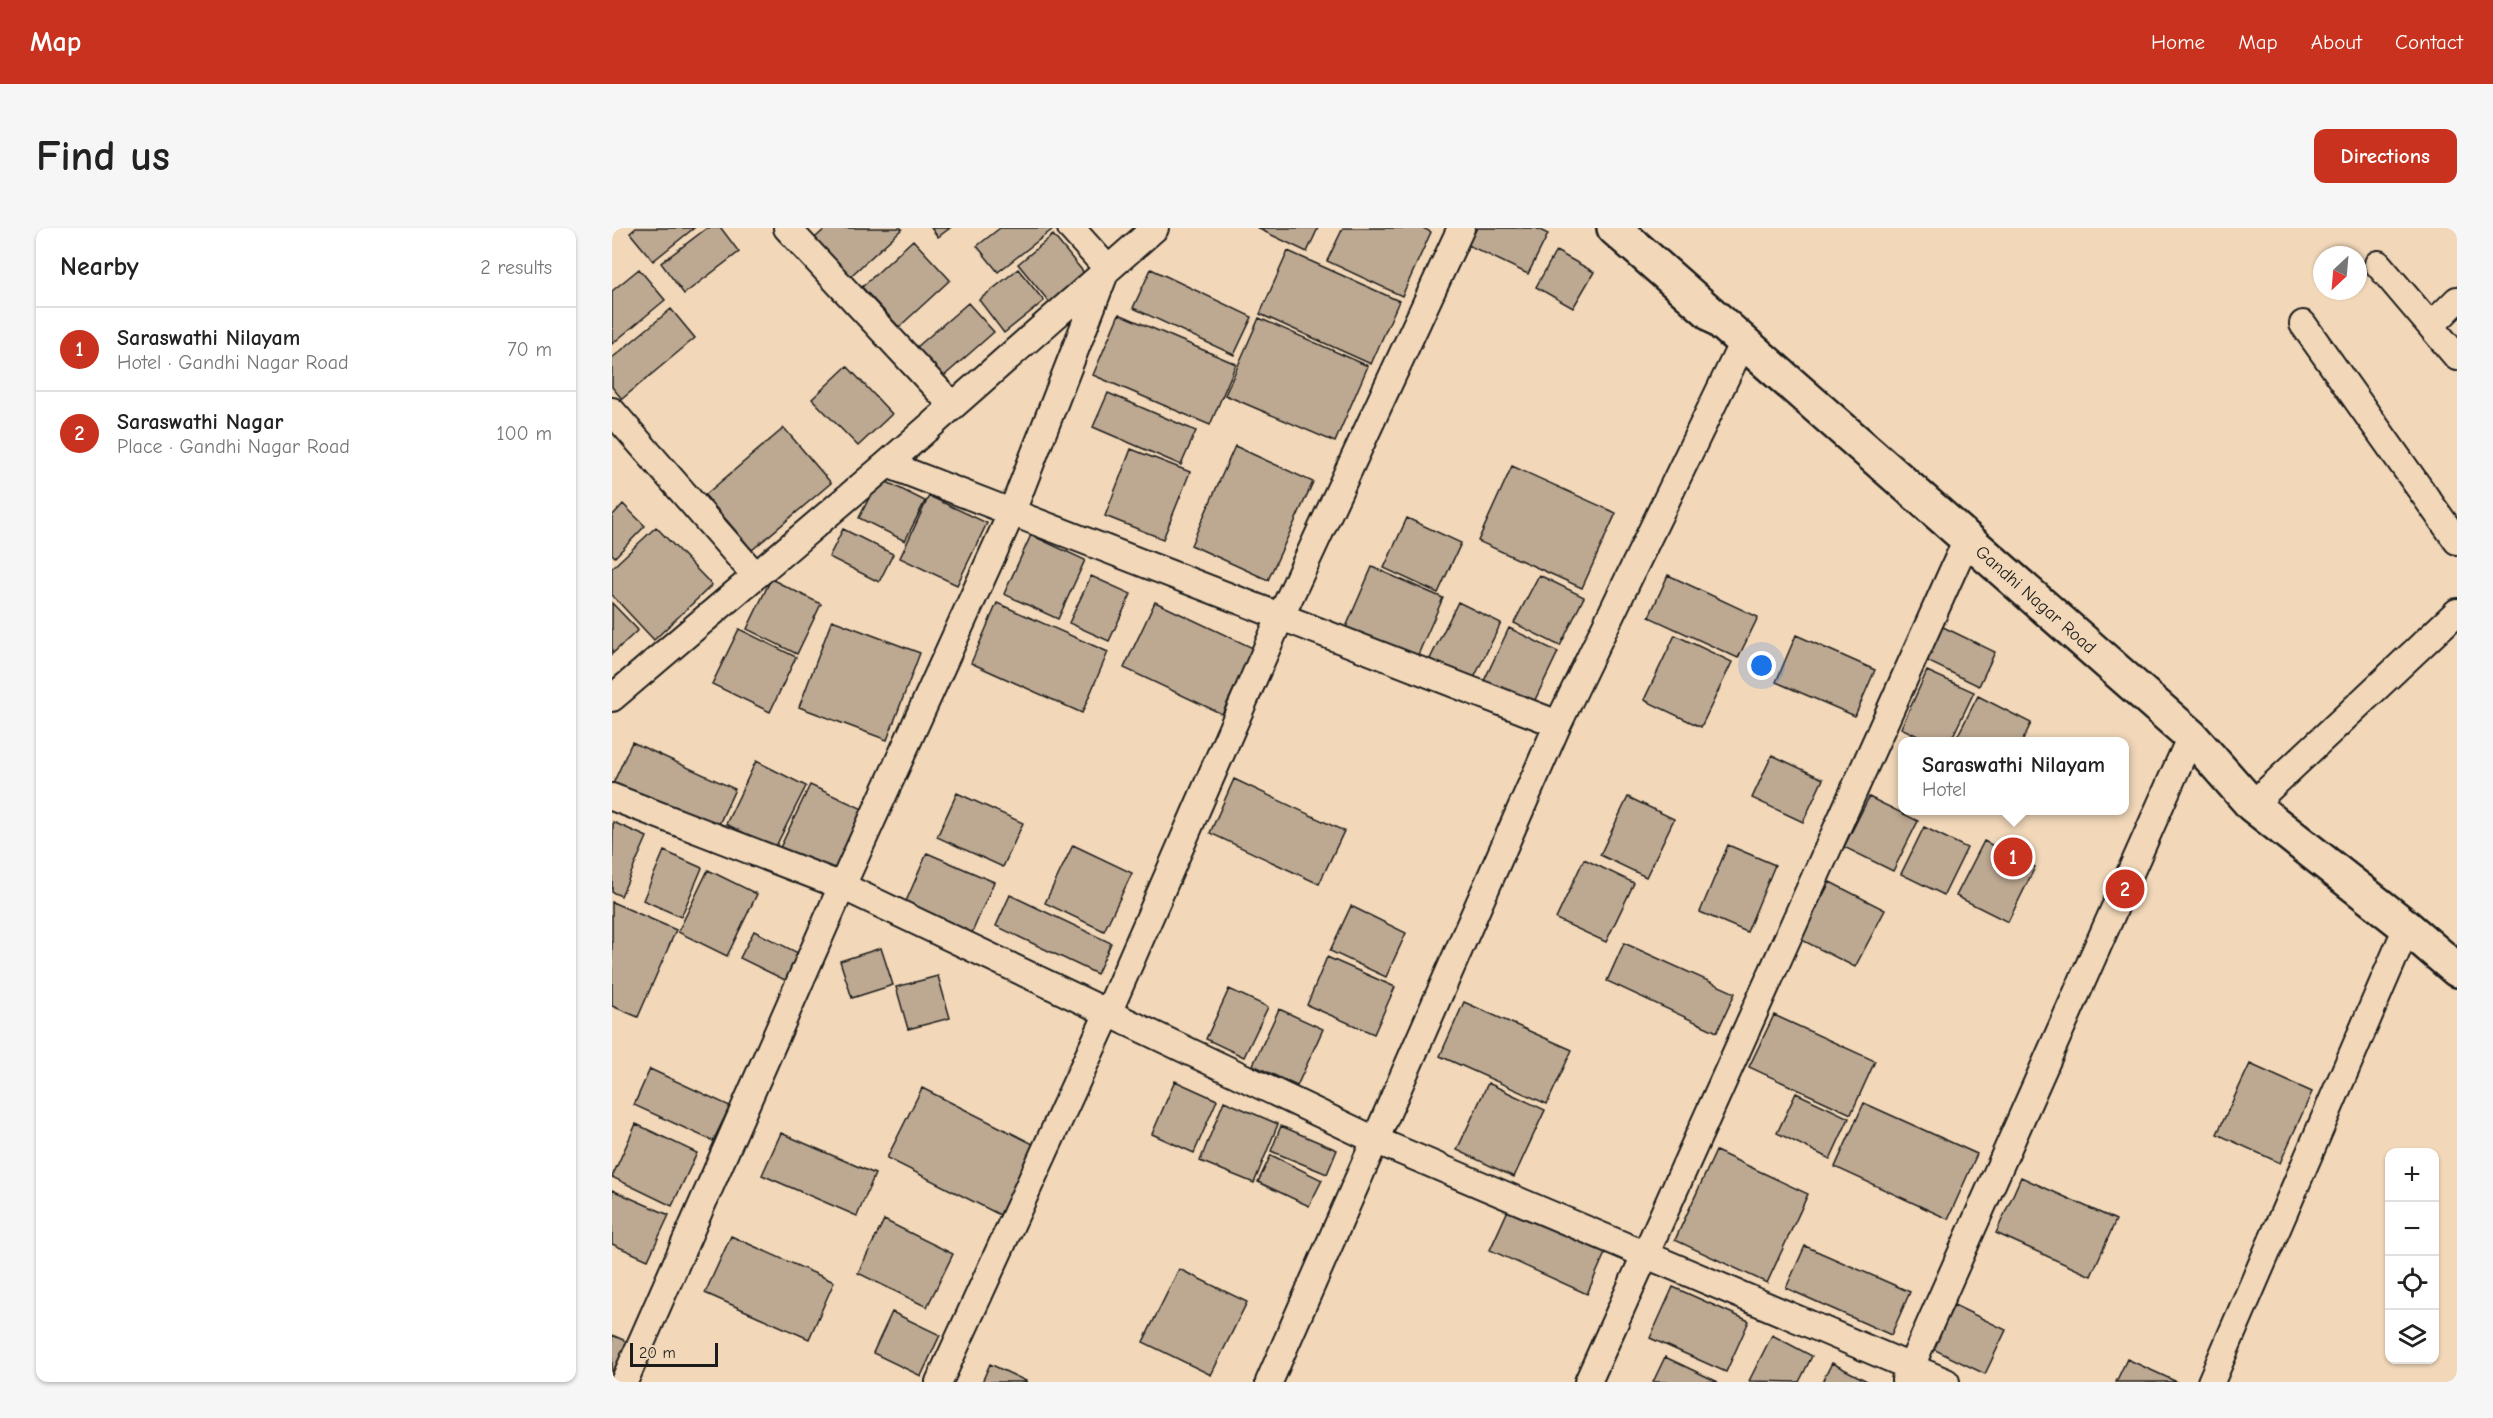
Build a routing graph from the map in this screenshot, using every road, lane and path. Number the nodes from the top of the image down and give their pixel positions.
1 (787, 228) edge
2 (1071, 228) edge
3 (1155, 228) edge
4 (1461, 228) edge
5 (1614, 228) edge
6 (2378, 264) dead end
7 (1107, 268) junction
8 (2457, 300) edge
9 (2303, 324) dead end
10 (2431, 326) junction
11 (1743, 342) junction
12 (2457, 357) edge
13 (953, 406) junction
14 (612, 411) edge
15 (887, 464) junction
16 (1011, 514) junction
17 (1967, 539) junction
18 (2457, 541) edge
19 (755, 575) junction
20 (2457, 612) edge
21 (1280, 618) junction
22 (612, 698) edge
23 (1558, 724) junction
24 (2191, 736) junction
25 (612, 797) edge
26 (2252, 805) junction
27 (842, 886) junction
28 (2407, 927) junction
29 (2457, 970) edge
30 (1108, 1013) junction
31 (1375, 1140) junction
32 (1646, 1254) junction
33 (1908, 1374) edge
34 (624, 1382) edge
35 (939, 1382) edge
36 (1269, 1382) edge
37 (1588, 1382) edge
38 (1946, 1382) edge
39 (2211, 1382) edge

1 - 13 street
2 - 7 street
3 - 7 street
4 - 21 street
5 - 11 street, Gandhi Nagar Road
6 - 10 street
7 - 13 street
7 - 16 street
8 - 10 street
9 - 18 street
10 - 12 street
11 - 17 street, Gandhi Nagar Road
11 - 23 street
13 - 15 street
14 - 19 street
15 - 16 street
15 - 19 street
16 - 21 street
16 - 27 street
17 - 24 street, Gandhi Nagar Road
17 - 32 street
19 - 22 street
20 - 26 street
21 - 23 street
21 - 30 street
23 - 31 street
24 - 26 street, Gandhi Nagar Road
24 - 33 street
25 - 27 street
26 - 28 street, Gandhi Nagar Road
27 - 30 street
27 - 34 street
28 - 29 street, Gandhi Nagar Road
28 - 39 street
30 - 31 street
30 - 35 street
31 - 32 street
31 - 36 street
32 - 33 street
32 - 37 street
33 - 38 street

